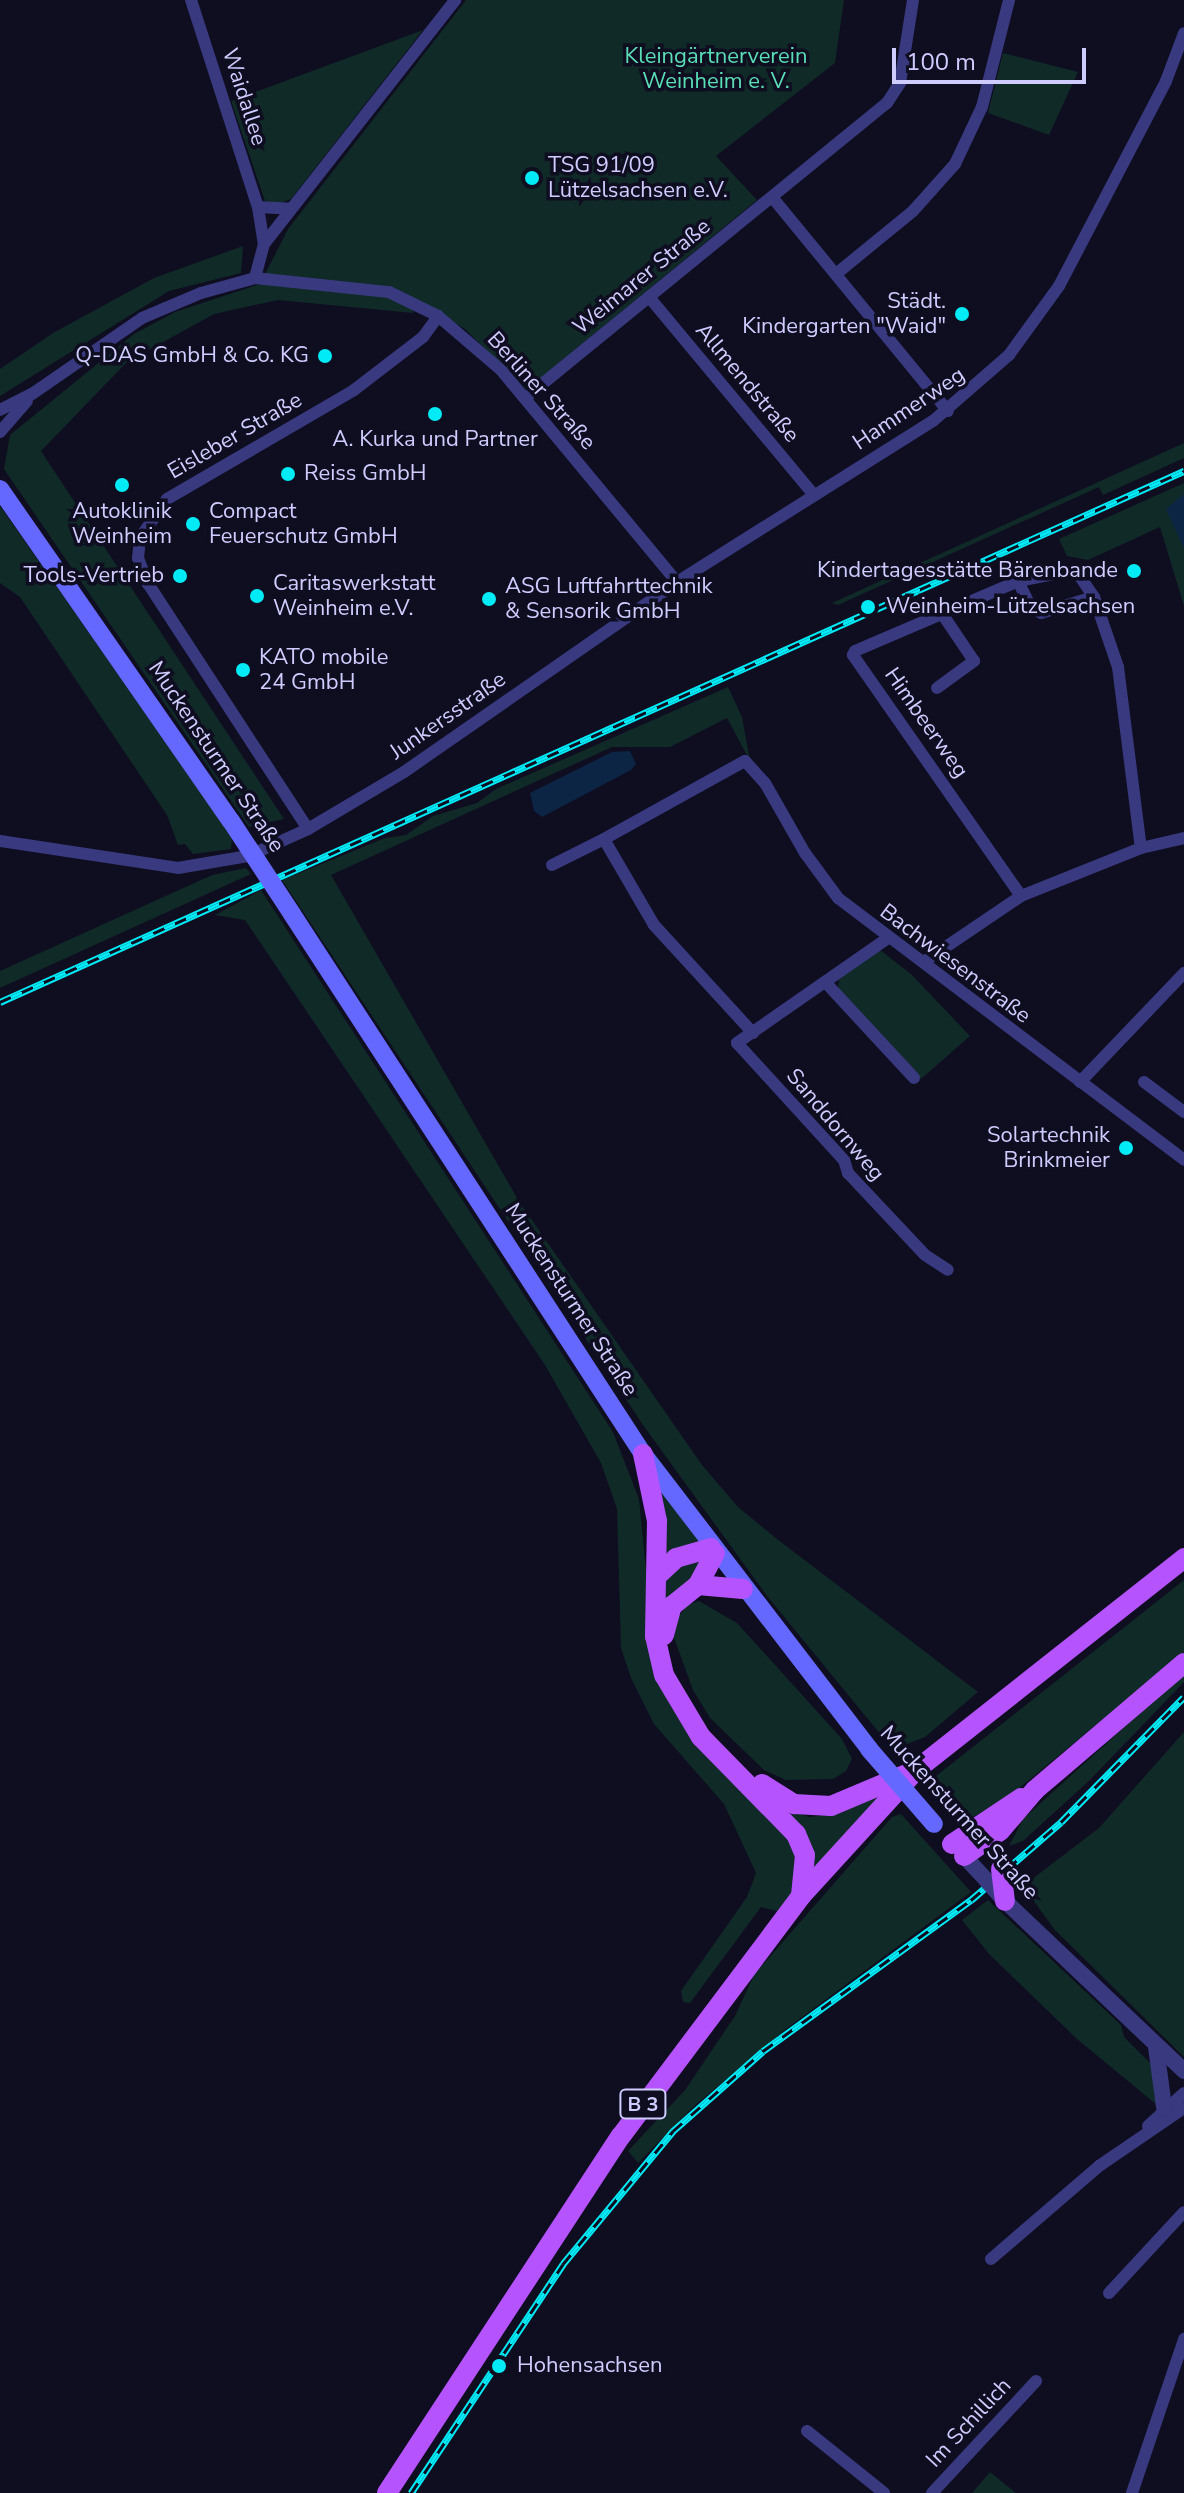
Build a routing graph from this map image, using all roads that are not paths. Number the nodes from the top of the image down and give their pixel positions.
1 (191, 0) edge
2 (455, 0) edge
3 (913, 0) edge
4 (1009, 0) edge
5 (1184, 33) edge
6 (772, 197) junction
7 (258, 207) junction
8 (291, 209) junction
9 (264, 244) junction
10 (836, 274) junction
11 (255, 278) junction
12 (649, 297) junction
13 (438, 316) junction
14 (32, 394) junction
15 (525, 398) junction
16 (0, 410) edge
17 (948, 411) junction
18 (0, 432) edge
19 (0, 489) edge
20 (814, 495) junction
21 (1018, 581) junction
22 (677, 582) junction
23 (1094, 597) junction
24 (941, 612) junction
25 (937, 688) dead end
26 (308, 829) junction
27 (1184, 838) edge
28 (604, 839) junction
29 (0, 841) edge
30 (1141, 848) junction
31 (552, 865) dead end
32 (1021, 896) junction
33 (888, 938) junction
34 (925, 961) junction
35 (1184, 973) edge
36 (827, 984) junction
37 (753, 1033) junction
38 (914, 1078) dead end
39 (1080, 1082) junction
40 (1144, 1082) dead end
41 (1184, 1112) edge
42 (1184, 1160) edge
43 (948, 1270) dead end
44 (643, 1454) junction
45 (713, 1551) junction
46 (1184, 1558) edge
47 (1184, 1571) edge
48 (1162, 1572) junction
49 (658, 1575) junction
50 (698, 1585) junction
51 (743, 1589) junction
52 (1184, 1663) edge
53 (916, 1770) junction
54 (1035, 1790) junction
55 (1000, 1831) junction
56 (958, 1850) junction
57 (994, 1875) junction
58 (801, 1896) junction
59 (1005, 1901) joint
60 (1156, 2047) junction
61 (1184, 2071) edge
62 (1184, 2093) edge
63 (1164, 2107) junction
64 (1184, 2108) edge
65 (1141, 2135) junction
66 (1184, 2212) edge
67 (991, 2259) dead end
68 (1109, 2293) dead end
69 (1184, 2339) edge
70 (1036, 2381) dead end
71 (807, 2431) dead end
72 (387, 2493) edge
73 (884, 2493) edge
74 (932, 2493) edge
75 (1132, 2493) edge

1 - 7 street, Waidallee
2 - 8 street
3 - 6 street, Weimarer Straße
4 - 10 street
5 - 17 street, Hammerweg
6 - 10 street
6 - 12 street, Weimarer Straße
7 - 8 street
7 - 9 street, Waidallee
8 - 9 street
9 - 11 street, Waidallee
10 - 17 street
11 - 13 street, Berliner Straße
11 - 14 street, Berliner Straße
12 - 15 street, Weimarer Straße
12 - 20 street, Allmendstraße
13 - 15 street, Berliner Straße
13 - 26 street, Eisleber Straße
14 - 16 street, Berliner Straße
14 - 18 street, Berliner Straße
15 - 22 street, Berliner Straße
17 - 20 street, Hammerweg
19 - 44 main road, Muckensturmer Straße, bridge
20 - 22 street, Hammerweg
21 - 23 street, Himbeerweg
21 - 23 street
21 - 24 street, Himbeerweg
22 - 26 street, Junkersstraße
23 - 30 street
24 - 25 street, Himbeerweg
24 - 32 street, Himbeerweg
26 - 29 street, Junkersstraße
27 - 30 street
28 - 31 street
28 - 33 street, Bachwiesenstraße
28 - 37 street
30 - 32 street
32 - 34 street
33 - 34 street, Bachwiesenstraße
33 - 36 street
34 - 39 street, Bachwiesenstraße
35 - 39 street
36 - 37 street
36 - 38 street
37 - 43 street, Sanddornweg
39 - 42 street, Bachwiesenstraße
40 - 41 street
44 - 45 main road, Muckensturmer Straße
44 - 49 main road
45 - 49 main road
45 - 50 main road
45 - 51 main road, Muckensturmer Straße
46 - 48 main road, B 3
47 - 48 main road
48 - 53 main road, B 3
49 - 58 main road
50 - 51 main road
50 - 53 main road
51 - 56 main road, Muckensturmer Straße, bridge
52 - 54 main road
53 - 58 main road, B 3
54 - 55 main road
54 - 56 main road
55 - 56 main road
55 - 57 main road
56 - 57 street, Muckensturmer Straße
57 - 59 main road, bridge
58 - 72 main road, B 3
59 - 60 street, Muckensturmer Straße
60 - 61 street, Muckensturmer Straße
60 - 63 street
62 - 63 street
63 - 65 street
64 - 65 street
65 - 67 street
66 - 68 street
69 - 75 street
70 - 74 street, Im Schillich
71 - 73 street

